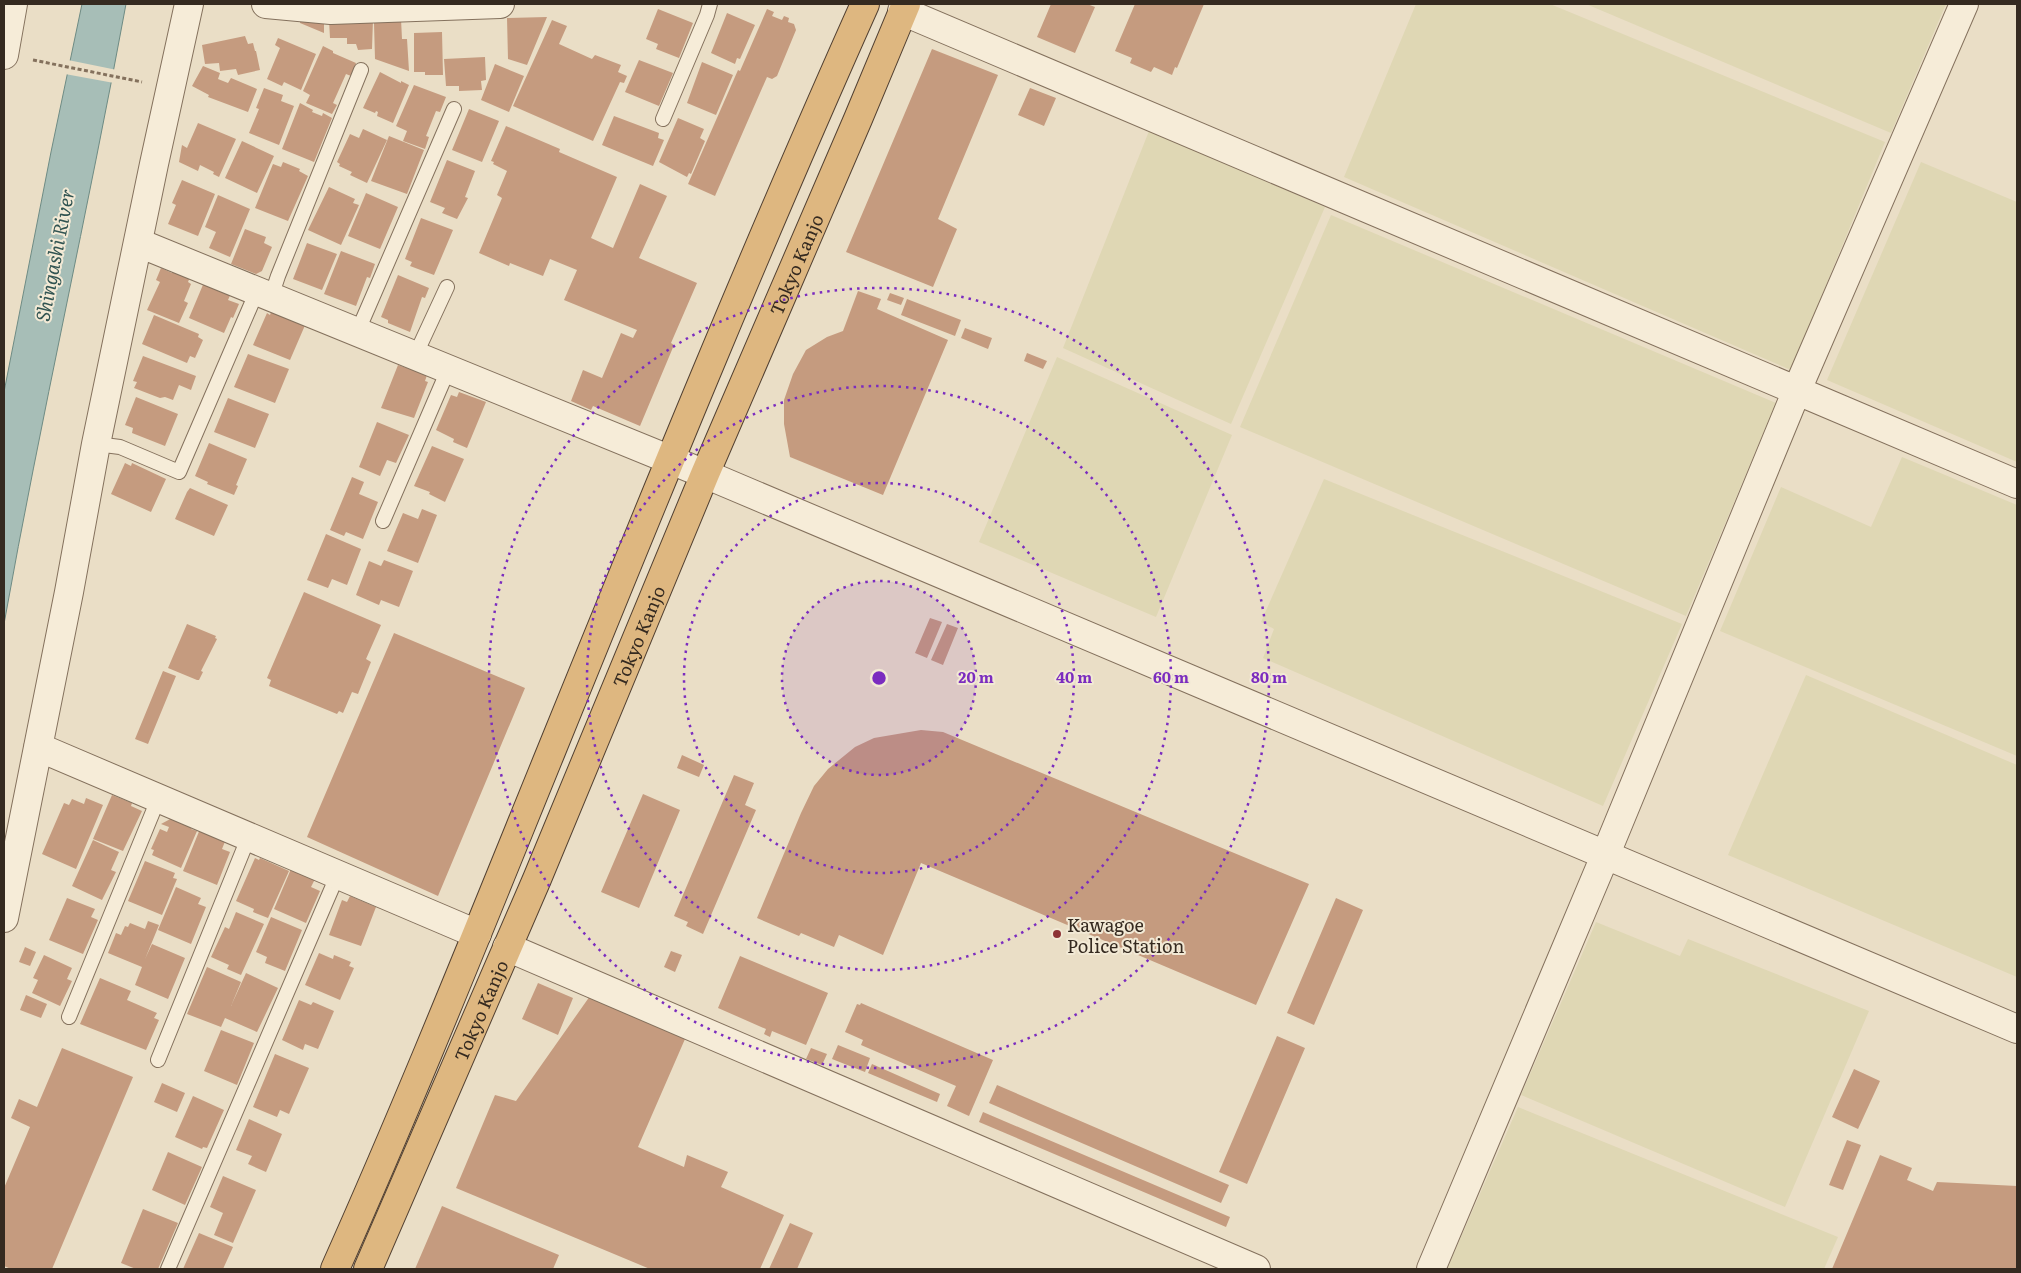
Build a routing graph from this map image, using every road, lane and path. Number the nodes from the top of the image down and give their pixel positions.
1 (13, 4) edge
2 (189, 4) edge
3 (266, 4) edge
4 (500, 4) edge
5 (710, 4) edge
6 (865, 4) edge
7 (1964, 4) edge
8 (331, 7) edge
9 (904, 7) edge
10 (14, 57) edge
11 (361, 70) dead end
12 (151, 84) dead end
13 (454, 109) dead end
14 (663, 119) dead end
15 (138, 243) junction
16 (447, 286) dead end
17 (264, 294) junction
18 (357, 332) junction
19 (415, 356) junction
20 (448, 370) junction
21 (1797, 390) junction
22 (96, 444) junction
23 (669, 461) junction
24 (705, 474) junction
25 (2017, 484) edge
26 (383, 521) dead end
27 (38, 747) junction
28 (159, 797) junction
29 (248, 836) junction
30 (1606, 856) junction
31 (338, 874) junction
32 (4, 918) edge
33 (477, 934) junction
34 (507, 947) junction
35 (69, 1017) dead end
36 (2017, 1029) edge
37 (158, 1060) dead end
38 (168, 1269) edge
39 (335, 1269) edge
40 (368, 1269) edge
41 (1256, 1269) edge
42 (1431, 1269) edge

1 - 10 street
2 - 15 street
3 - 8 street
4 - 8 street
5 - 14 lane
6 - 23 highway, Tokyo Kanjo
7 - 21 street
9 - 21 street
9 - 24 highway, Tokyo Kanjo
10 - 12 path
11 - 17 lane
13 - 18 lane
15 - 17 street
15 - 22 street
16 - 19 lane
17 - 18 street
17 - 22 lane
18 - 19 street
19 - 20 street
20 - 23 street
20 - 26 lane
21 - 25 street
21 - 30 street
22 - 27 street
23 - 24 street
23 - 33 highway, Tokyo Kanjo
24 - 30 street
24 - 34 highway, Tokyo Kanjo
27 - 28 street
27 - 32 street
28 - 29 street
28 - 35 lane
29 - 31 street
29 - 37 lane
30 - 36 street
30 - 42 street
31 - 33 street
31 - 38 lane
33 - 39 highway, Tokyo Kanjo
34 - 40 highway, Tokyo Kanjo
34 - 41 street

